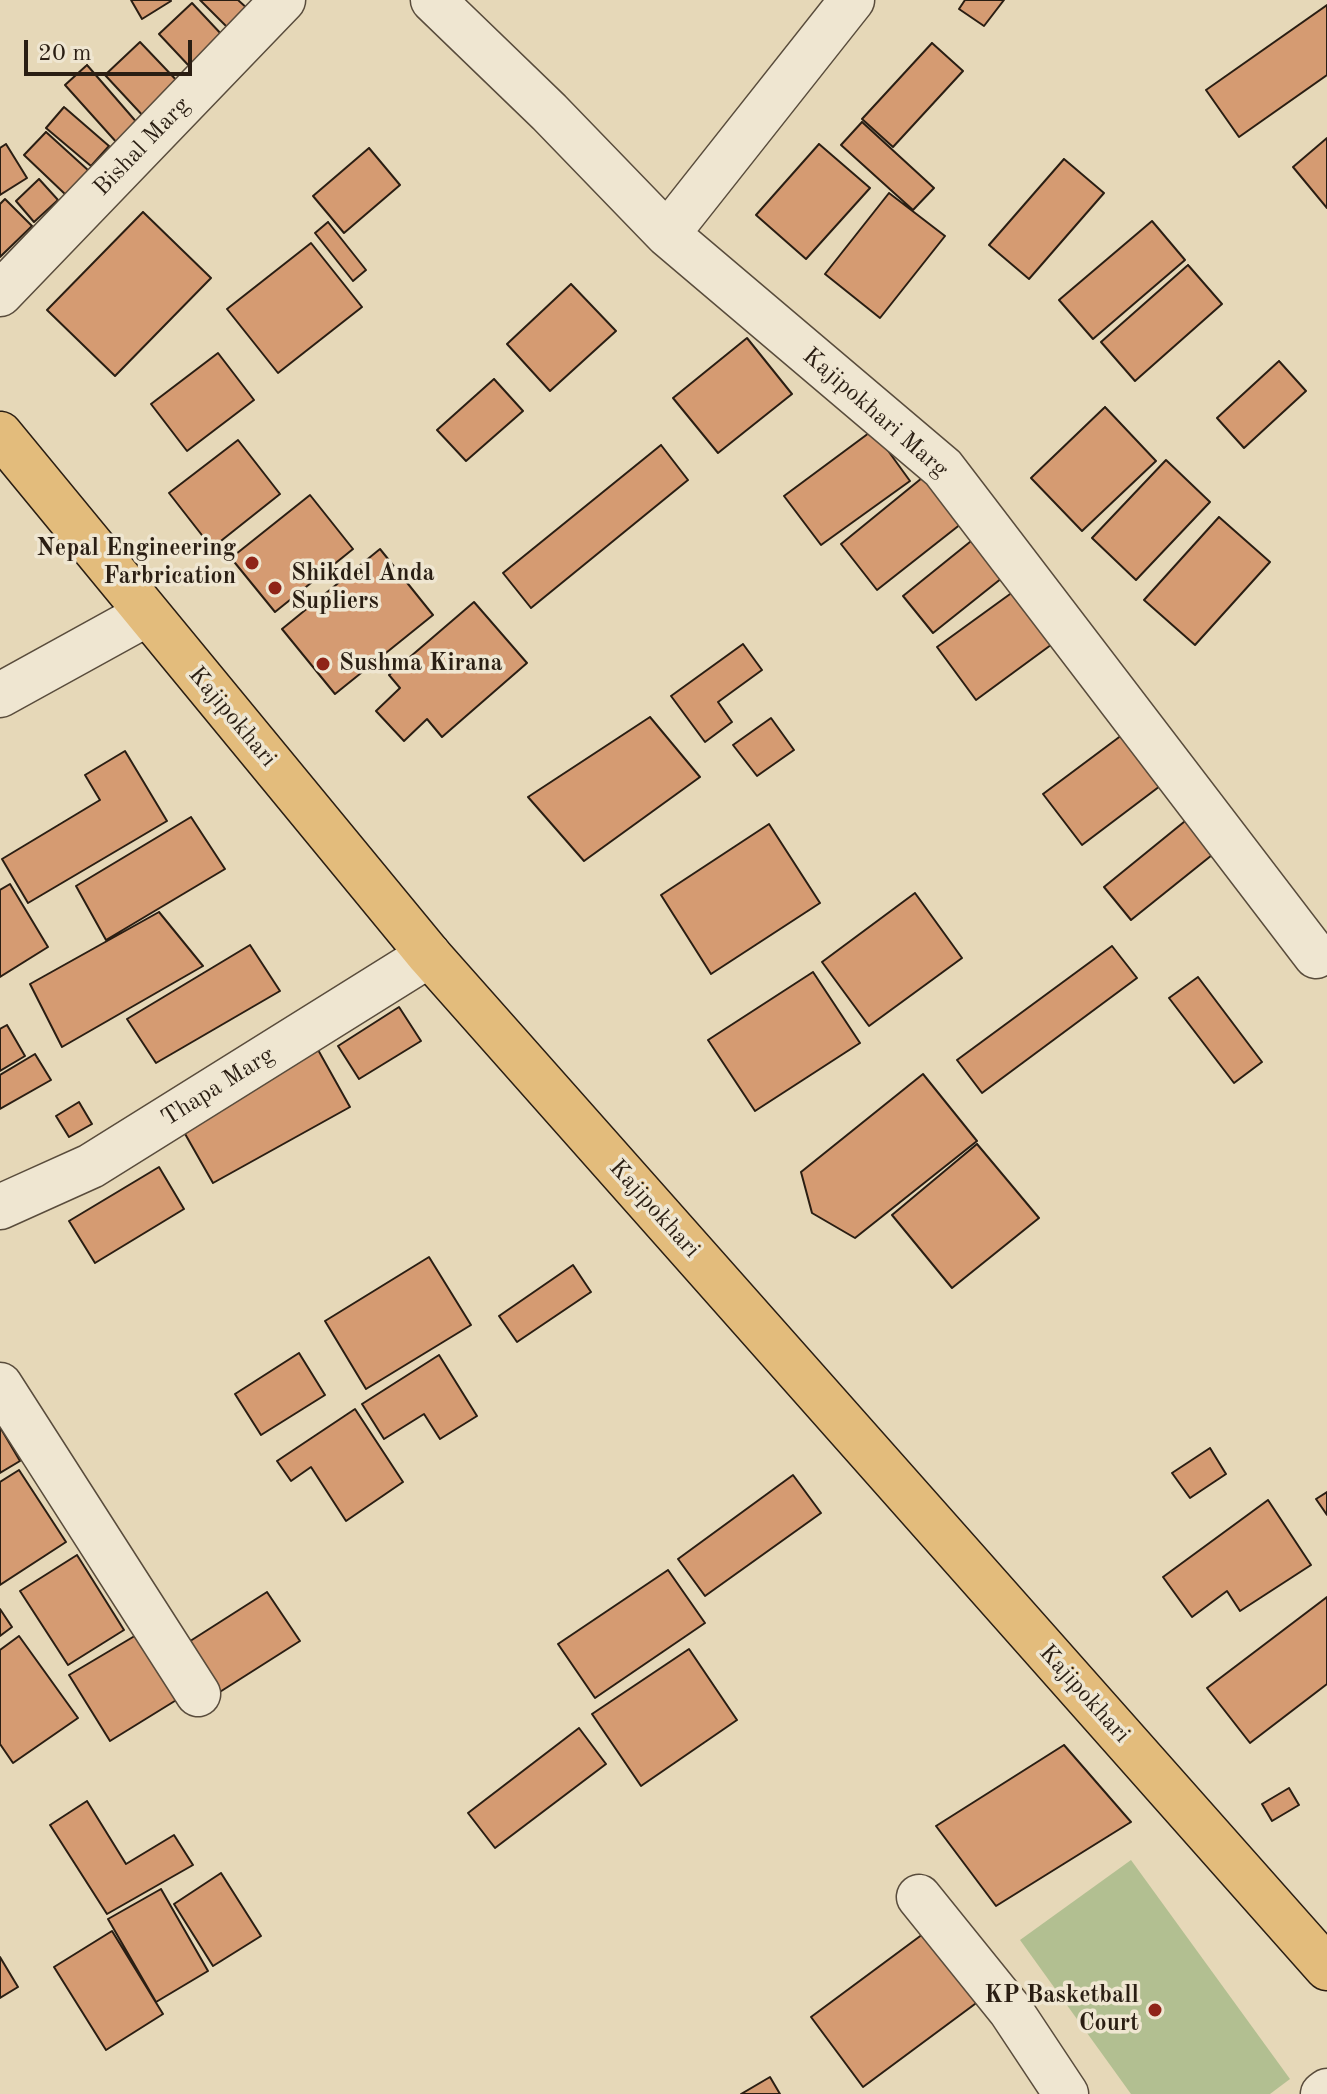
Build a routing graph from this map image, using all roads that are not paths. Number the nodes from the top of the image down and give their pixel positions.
1 (283, 0) edge
2 (433, 0) edge
3 (852, 0) edge
4 (667, 234) junction
5 (0, 294) edge
6 (0, 434) edge
7 (147, 614) junction
8 (0, 695) edge
9 (429, 955) junction
10 (1316, 956) dead end
11 (0, 1207) edge
12 (0, 1385) edge
13 (198, 1694) dead end
14 (919, 1897) dead end
15 (1327, 1968) edge
16 (1066, 2094) edge

1 - 5 street, Bishal Marg
2 - 4 street, Kajipokhari Marg
3 - 4 street
4 - 10 street, Kajipokhari Marg
6 - 7 main road, Kajipokhari
7 - 8 street
7 - 9 main road, Kajipokhari
9 - 11 street, Thapa Marg
9 - 15 main road, Kajipokhari
12 - 13 street
14 - 16 street

